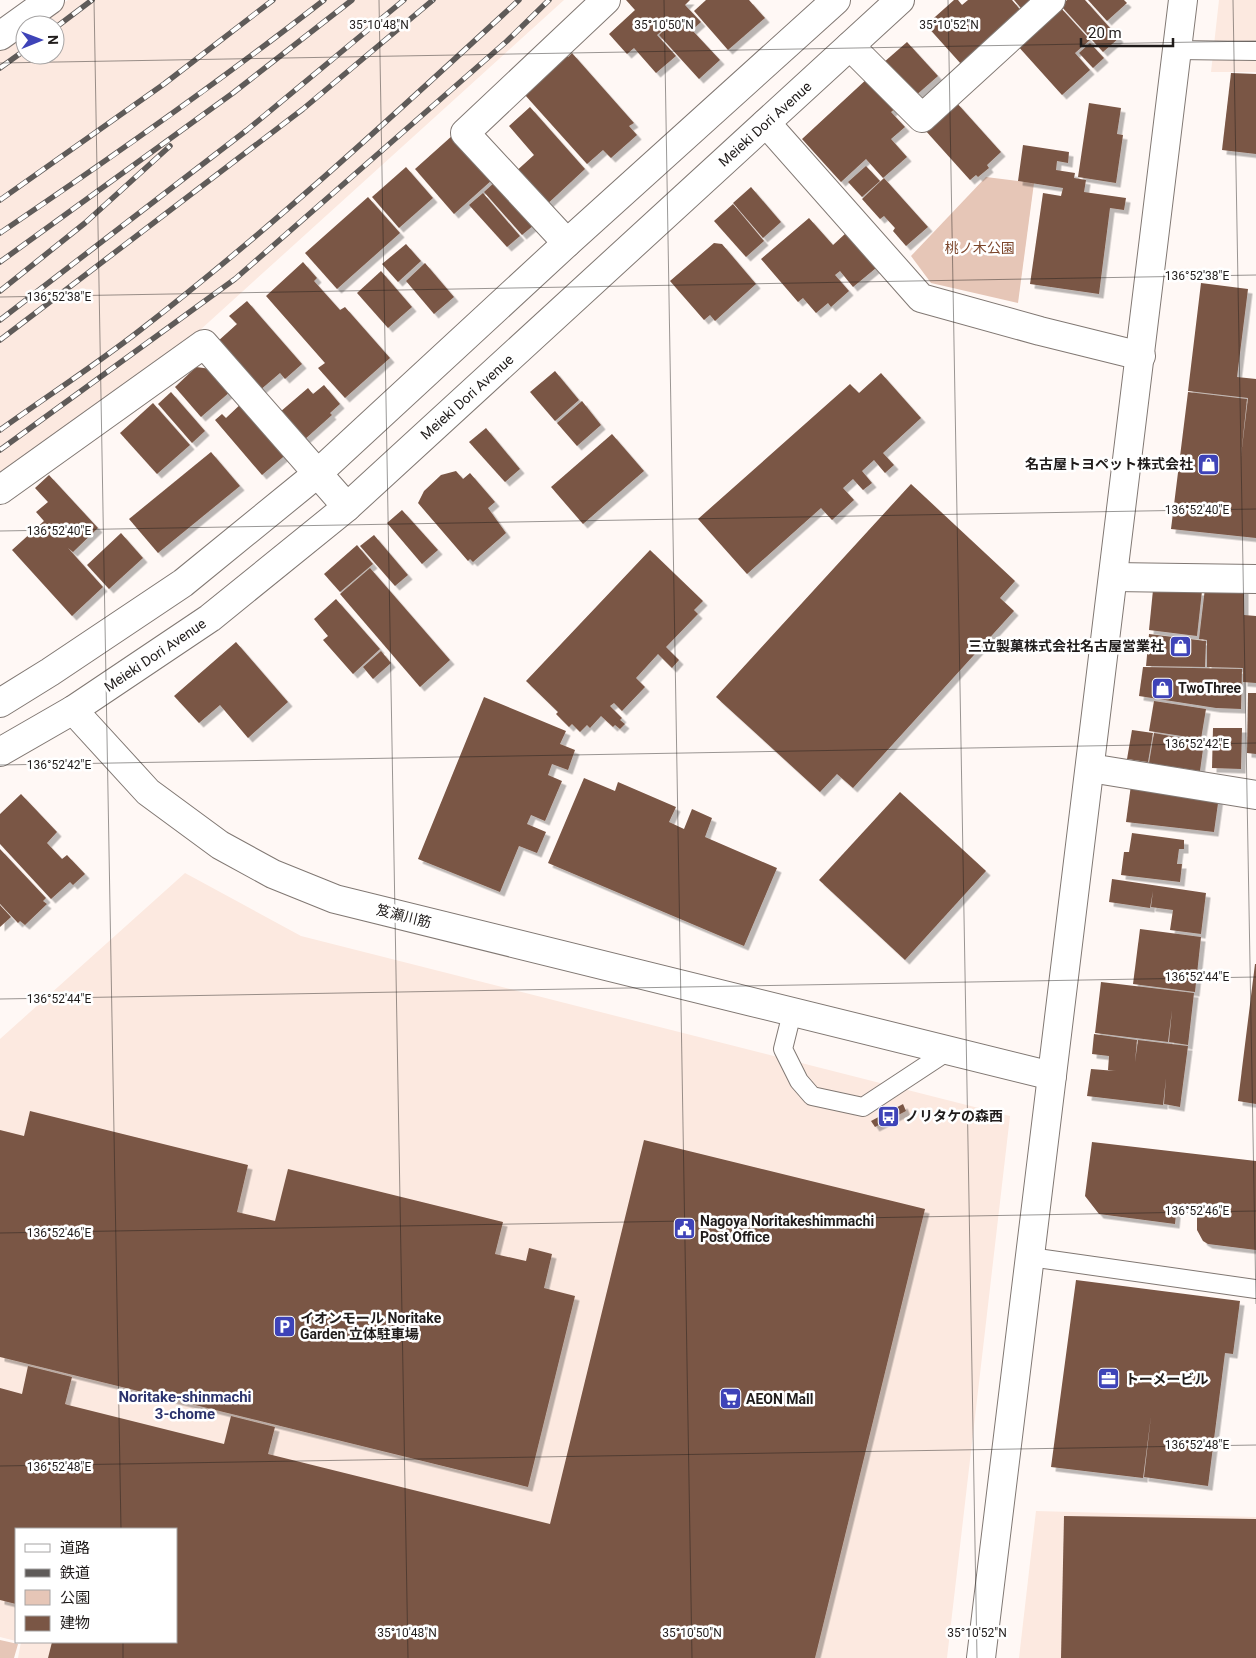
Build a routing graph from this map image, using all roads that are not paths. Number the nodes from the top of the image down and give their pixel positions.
1 (50, 0) edge
2 (606, 0) edge
3 (836, 0) edge
4 (900, 0) edge
5 (1051, 0) edge
6 (1183, 0) edge
7 (0, 36) edge
8 (850, 46) junction
9 (1177, 50) junction
10 (1256, 51) edge
11 (766, 123) junction
12 (566, 243) junction
13 (1141, 356) junction
14 (318, 473) junction
15 (0, 490) edge
16 (346, 507) junction
17 (1113, 577) junction
18 (1256, 579) edge
19 (0, 703) edge
20 (73, 710) junction
21 (0, 752) edge
22 (1090, 768) junction
23 (1256, 795) edge
24 (792, 1013) junction
25 (948, 1051) junction
26 (1052, 1076) junction
27 (1030, 1257) junction
28 (1256, 1289) edge
29 (981, 1658) edge

1 - 7 street
2 - 12 street
3 - 12 street
4 - 8 street, Meieki Dori Avenue
5 - 8 street
6 - 9 street
8 - 11 street, Meieki Dori Avenue
9 - 10 lane
9 - 13 street
11 - 13 street
11 - 16 street, Meieki Dori Avenue
12 - 14 street
13 - 17 street
14 - 15 street
14 - 16 street
14 - 19 street
16 - 20 street, Meieki Dori Avenue
17 - 18 street
17 - 22 street
20 - 21 street, Meieki Dori Avenue
20 - 24 street, 笈瀬川筋
22 - 23 street
22 - 26 street
24 - 25 street, 笈瀬川筋
24 - 25 lane
25 - 26 street, 笈瀬川筋
26 - 27 street
27 - 28 lane
27 - 29 street

